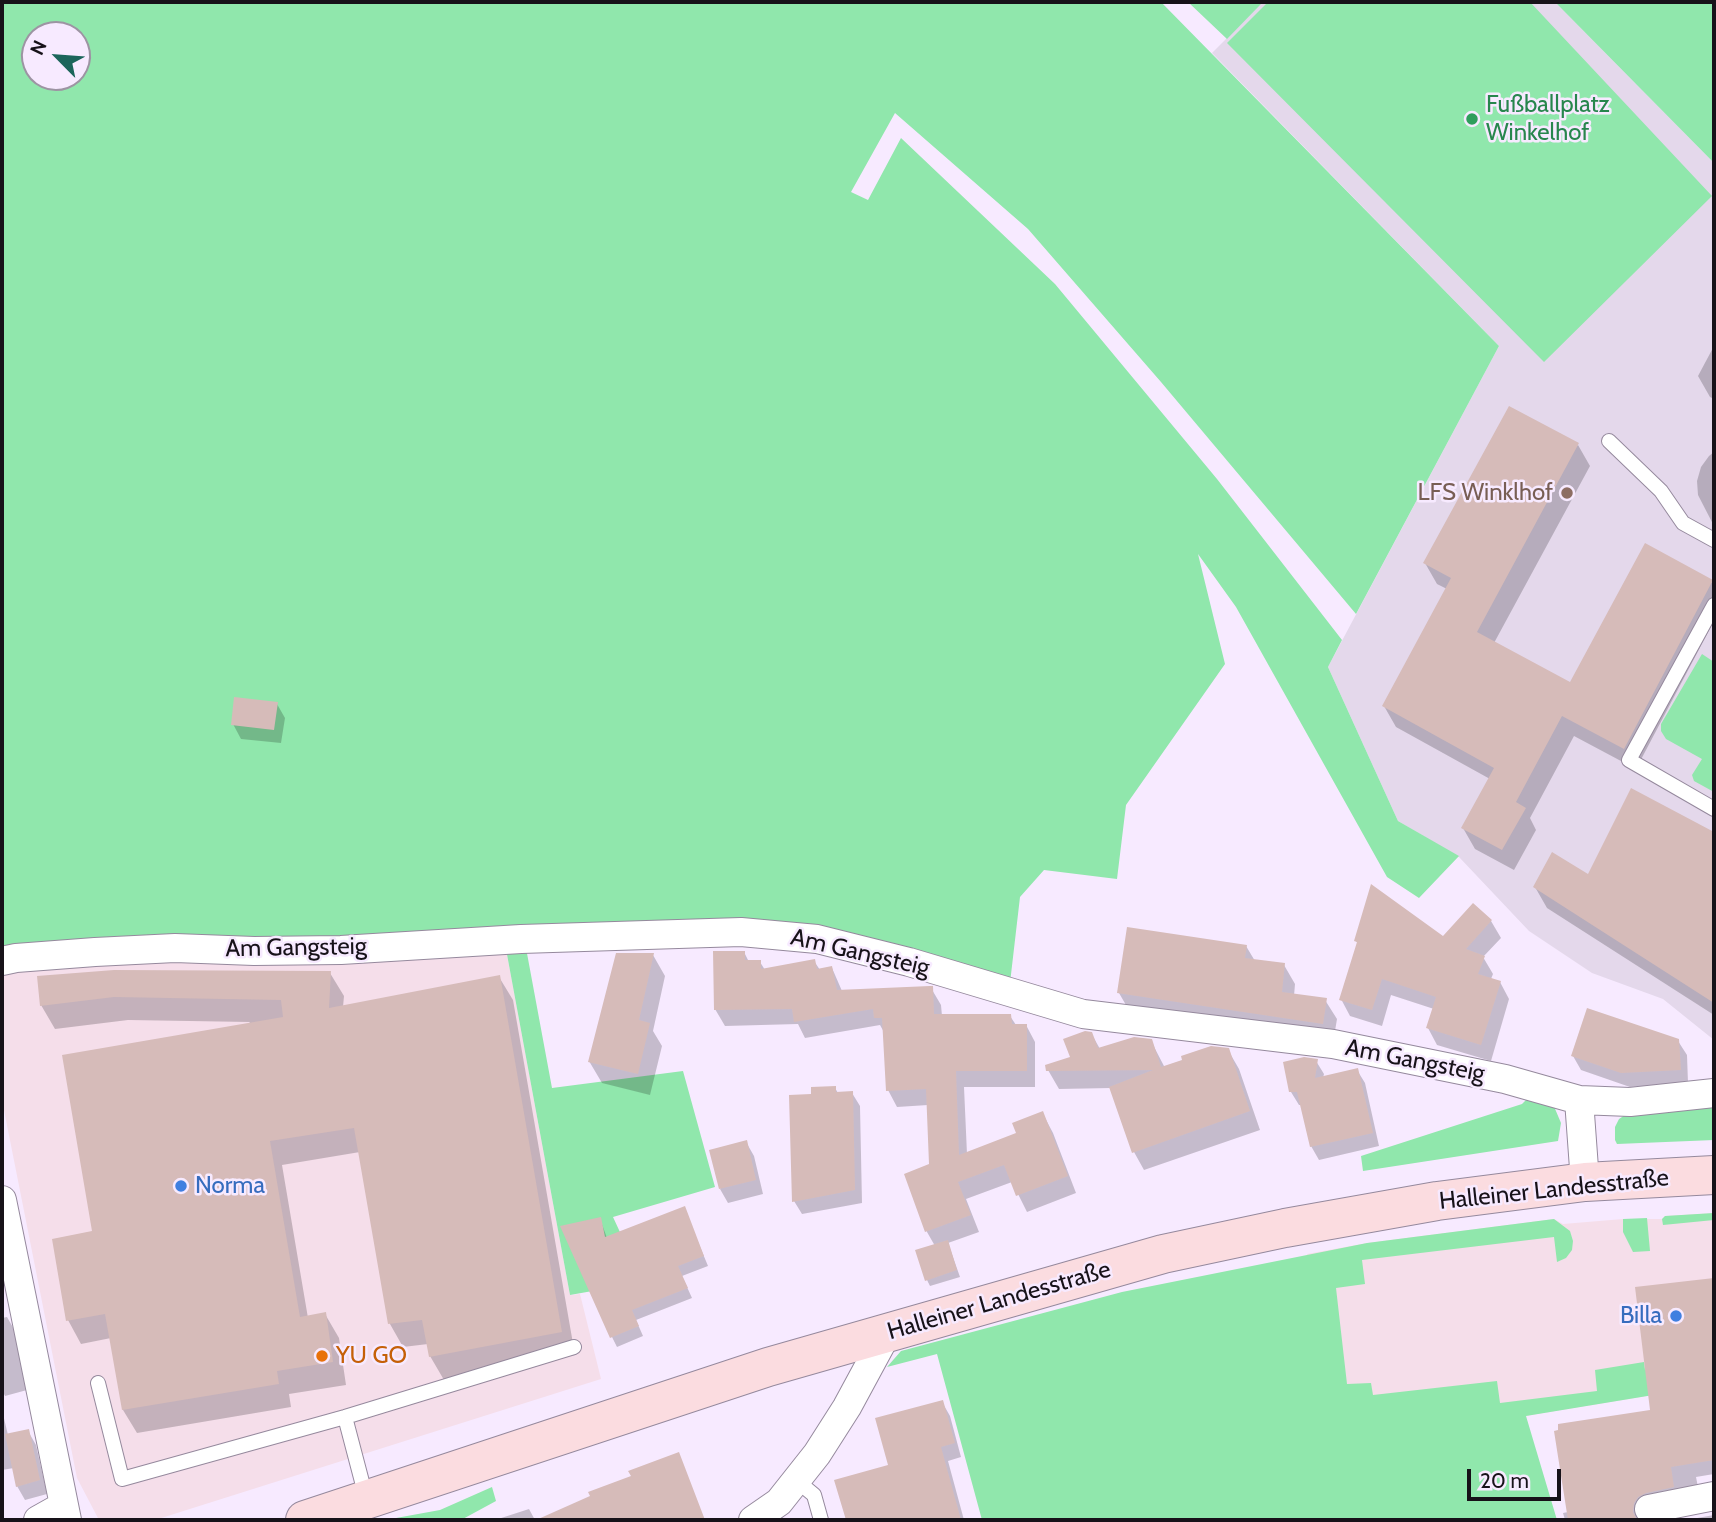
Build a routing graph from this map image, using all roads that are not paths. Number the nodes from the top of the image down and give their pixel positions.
1 (1609, 440) dead end
2 (1714, 540) edge
3 (1714, 605) edge
4 (1714, 809) edge
5 (2, 961) edge
6 (1714, 1093) edge
7 (1579, 1100) junction
8 (1714, 1175) edge
9 (1585, 1182) junction
10 (2, 1200) edge
11 (887, 1333) junction
12 (574, 1347) dead end
13 (98, 1383) dead end
14 (345, 1417) junction
15 (796, 1480) junction
16 (1714, 1496) edge
17 (367, 1499) junction
18 (1649, 1509) dead end
19 (65, 1513) edge
20 (38, 1520) edge
21 (305, 1520) edge
22 (753, 1520) edge
23 (821, 1520) edge

1 - 2 lane
3 - 4 lane
5 - 7 street, Am Gangsteig
6 - 7 street, Am Gangsteig
7 - 9 street
8 - 9 main road, Halleiner Landesstraße
9 - 11 main road, Halleiner Landesstraße
10 - 19 street
11 - 15 street
11 - 17 main road, Halleiner Landesstraße
12 - 14 lane
13 - 14 lane
14 - 17 lane
15 - 22 street
15 - 23 lane
16 - 18 street
17 - 21 main road, Halleiner Landesstraße
19 - 20 street

